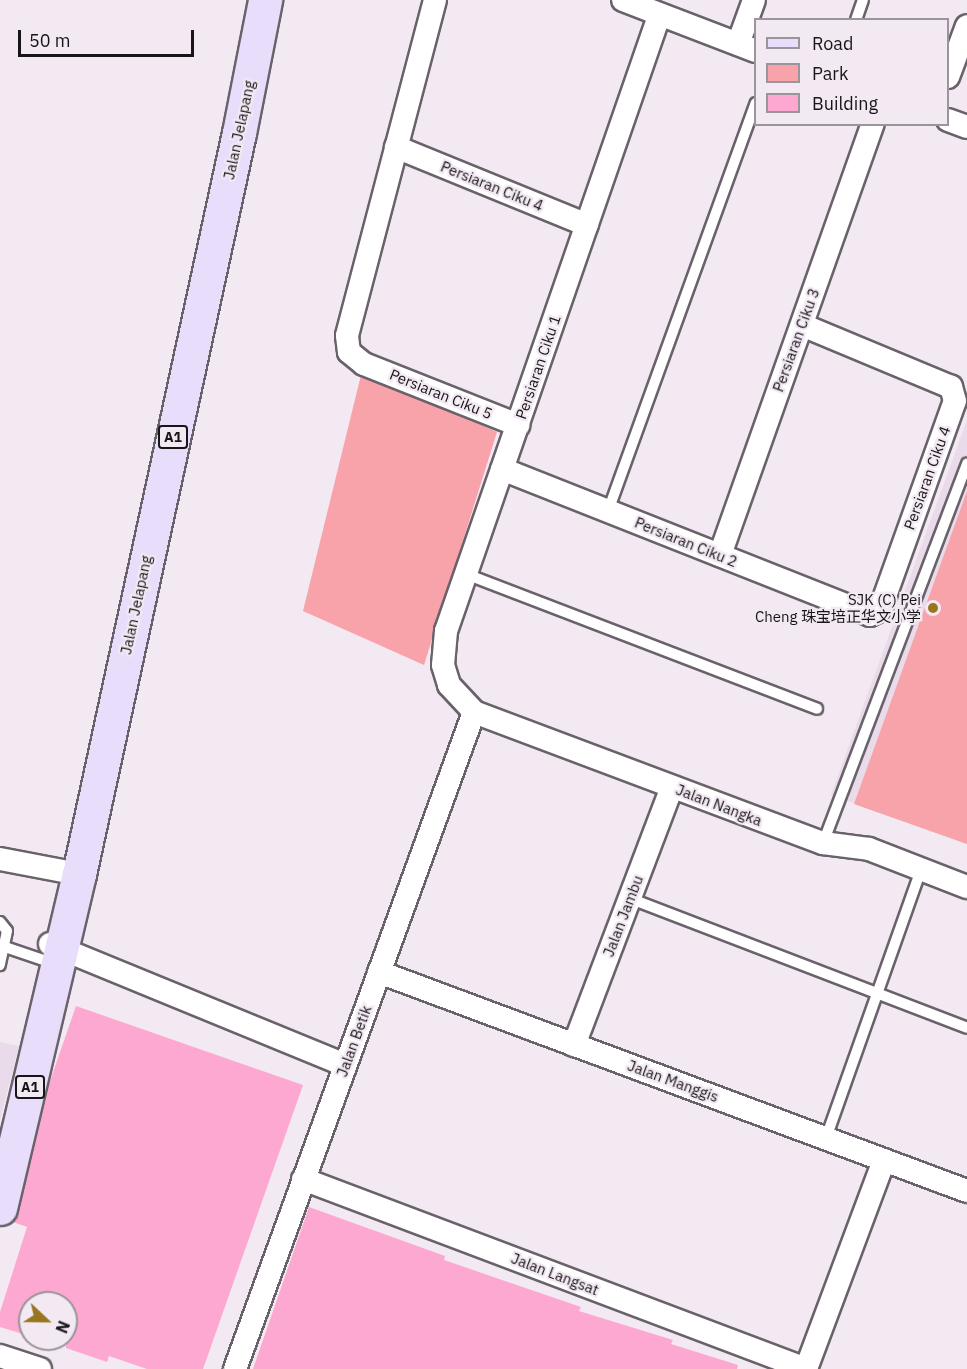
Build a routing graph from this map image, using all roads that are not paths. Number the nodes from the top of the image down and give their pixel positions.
1 (252, 0) edge
2 (265, 0) edge
3 (435, 0) edge
4 (754, 0) edge
5 (863, 0) edge
6 (642, 6) edge
7 (857, 18) edge
8 (967, 26) edge
9 (747, 47) edge
10 (949, 74) edge
11 (754, 109) edge
12 (949, 120) edge
13 (872, 126) edge
14 (967, 127) edge
15 (396, 147) junction
16 (587, 225) junction
17 (802, 326) junction
18 (518, 425) junction
19 (967, 463) edge
20 (502, 469) junction
21 (608, 511) junction
22 (720, 555) junction
23 (466, 574) junction
24 (870, 615) joint
25 (817, 709) dead end
26 (474, 712) junction
27 (672, 787) junction
28 (823, 843) junction
29 (0, 859) edge
30 (921, 869) junction
31 (73, 872) junction
32 (967, 887) edge
33 (629, 898) junction
34 (0, 922) edge
35 (4, 947) junction
36 (54, 954) junction
37 (0, 965) edge
38 (379, 972) junction
39 (877, 994) junction
40 (967, 1028) edge
41 (574, 1045) junction
42 (345, 1065) junction
43 (826, 1138) junction
44 (0, 1155) edge
45 (884, 1160) junction
46 (303, 1179) junction
47 (967, 1191) edge
48 (0, 1208) edge
49 (0, 1356) edge
50 (40, 1369) edge
51 (235, 1369) edge
52 (806, 1369) edge

1 - 31 main road, Jalan Jelapang / A1
2 - 31 main road, Jalan Jelapang / A1
3 - 15 street
4 - 9 street
5 - 7 lane
6 - 9 street
6 - 16 street, Persiaran Ciku 1
8 - 10 street
11 - 21 lane
12 - 14 street
13 - 17 street, Persiaran Ciku 3
15 - 16 street, Persiaran Ciku 4
15 - 18 street, Persiaran Ciku 5
16 - 18 street, Persiaran Ciku 1
17 - 22 street, Persiaran Ciku 3
17 - 24 street, Persiaran Ciku 4
18 - 20 street, Persiaran Ciku 1
19 - 28 lane
20 - 21 street, Persiaran Ciku 2
20 - 23 street, Persiaran Ciku 1
21 - 22 street, Persiaran Ciku 2
22 - 24 street, Persiaran Ciku 2
23 - 25 lane
23 - 26 street, Persiaran Ciku 1
26 - 27 street, Jalan Nangka
26 - 38 street, Jalan Betik
27 - 28 street, Jalan Nangka
27 - 33 street, Jalan Jambu
28 - 30 street, Jalan Nangka
29 - 31 street
30 - 32 street, Jalan Nangka
30 - 39 lane
31 - 36 main road, Jalan Jelapang / A1
33 - 39 lane
33 - 41 street, Jalan Jambu
34 - 35 lane
35 - 36 lane
35 - 37 lane
36 - 42 street
36 - 44 main road, Jalan Jelapang / A1
36 - 48 main road, Jalan Jelapang / A1
38 - 41 street, Jalan Manggis
38 - 42 street, Jalan Betik
39 - 40 lane
39 - 43 lane
41 - 43 street, Jalan Manggis
42 - 46 street, Jalan Betik
43 - 45 street, Jalan Manggis
45 - 47 street, Jalan Manggis
45 - 52 street
46 - 51 street, Jalan Betik
46 - 52 street, Jalan Langsat
49 - 50 street

